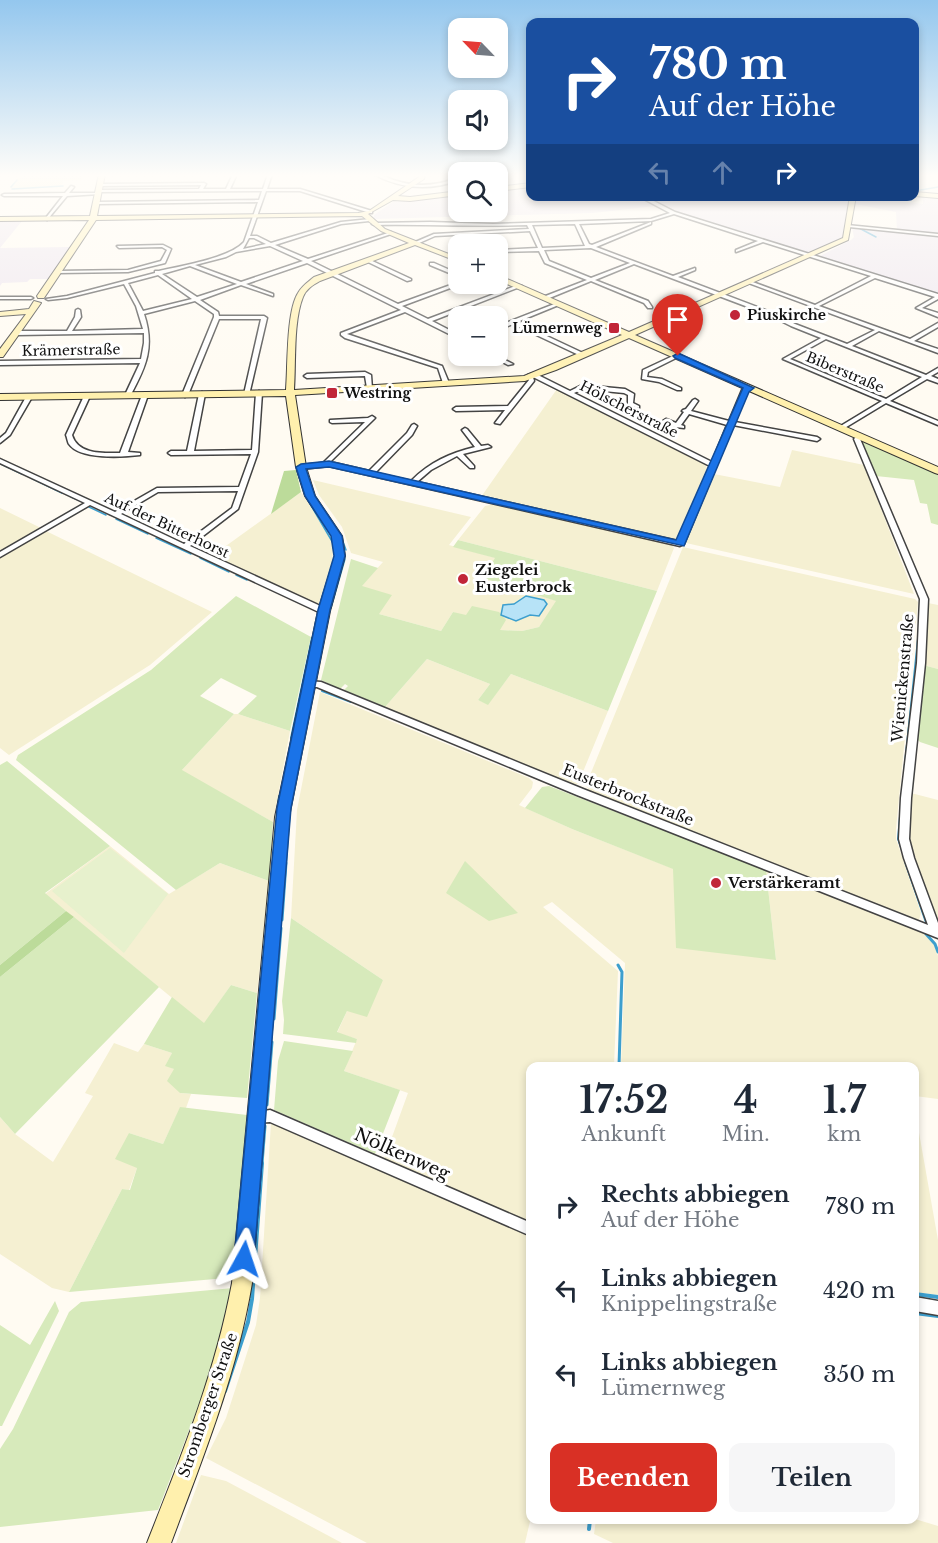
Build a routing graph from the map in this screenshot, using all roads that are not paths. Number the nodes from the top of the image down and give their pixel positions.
1 (75, 246) edge
2 (163, 246) edge
3 (163, 246) edge
4 (243, 246) edge
5 (261, 246) edge
6 (275, 246) edge
7 (352, 246) edge
8 (407, 246) edge
9 (423, 246) edge
10 (540, 246) edge
11 (750, 246) edge
12 (778, 246) edge
13 (831, 246) edge
14 (119, 247) dead end
15 (591, 247) joint
16 (541, 249) junction
17 (236, 251) junction
18 (508, 251) edge
19 (738, 251) dead end
20 (447, 255) edge
21 (809, 256) junction
22 (368, 260) junction
23 (309, 261) junction
24 (633, 263) junction
25 (432, 264) dead end
26 (191, 265) junction
27 (148, 266) junction
28 (693, 269) dead end
29 (448, 271) edge
30 (57, 272) junction
31 (159, 273) junction
32 (333, 273) junction
33 (875, 276) junction
34 (672, 278) junction
35 (409, 280) dead end
36 (591, 280) junction
37 (508, 281) edge
38 (125, 282) junction
39 (748, 282) junction
40 (241, 284) junction
41 (520, 286) junction
42 (448, 287) edge
43 (271, 296) dead end
44 (718, 296) junction
45 (938, 297) edge
46 (0, 298) edge
47 (546, 298) junction
48 (197, 299) junction
49 (38, 301) junction
50 (559, 304) junction
51 (817, 305) junction
52 (397, 306) junction
53 (650, 307) dead end
54 (78, 310) dead end
55 (405, 310) junction
56 (141, 313) junction
57 (0, 314) edge
58 (938, 315) edge
59 (217, 317) junction
60 (428, 321) junction
61 (513, 322) junction
62 (508, 324) edge
63 (938, 325) edge
64 (880, 329) junction
65 (145, 331) junction
66 (448, 331) edge
67 (69, 332) junction
68 (16, 333) junction
69 (629, 335) junction
70 (826, 338) junction
71 (910, 340) junction
72 (848, 346) junction
73 (938, 351) edge
74 (0, 355) edge
75 (583, 355) junction
76 (678, 356) junction
77 (143, 361) junction
78 (0, 363) edge
79 (938, 370) edge
80 (307, 376) dead end
81 (532, 376) junction
82 (927, 377) junction
83 (938, 381) edge
84 (446, 383) junction
85 (370, 388) junction
86 (749, 388) junction
87 (679, 389) dead end
88 (259, 393) junction
89 (290, 393) junction
90 (570, 393) junction
91 (202, 394) junction
92 (247, 394) junction
93 (128, 395) junction
94 (145, 395) junction
95 (185, 395) junction
96 (87, 396) junction
97 (0, 397) edge
98 (29, 397) junction
99 (695, 401) dead end
100 (885, 401) junction
101 (637, 407) dead end
102 (509, 408) junction
103 (456, 410) dead end
104 (685, 411) junction
105 (332, 421) dead end
106 (666, 422) dead end
107 (498, 423) dead end
108 (731, 423) junction
109 (938, 423) edge
110 (414, 426) dead end
111 (841, 428) junction
112 (465, 430) dead end
113 (860, 436) junction
114 (817, 439) dead end
115 (0, 441) edge
116 (488, 447) dead end
117 (479, 448) junction
118 (255, 452) junction
119 (171, 453) dead end
120 (190, 453) junction
121 (458, 453) junction
122 (124, 454) junction
123 (138, 454) dead end
124 (0, 461) edge
125 (326, 464) junction
126 (713, 465) junction
127 (301, 467) junction
128 (472, 468) dead end
129 (938, 471) edge
130 (370, 474) junction
131 (412, 483) junction
132 (243, 489) junction
133 (89, 503) junction
134 (115, 515) junction
135 (184, 547) junction
136 (0, 555) edge
137 (324, 610) junction
138 (308, 684) junction
139 (937, 934) edge
140 (257, 1117) junction
141 (526, 1228) edge
142 (919, 1305) edge
143 (938, 1308) edge
144 (159, 1543) edge

1 - 30 main road
2 - 27 street
3 - 14 street
4 - 17 street
5 - 17 street
6 - 23 street
7 - 23 street
8 - 22 main road, Stromberger Straße
9 - 20 main road
10 - 16 street
11 - 19 street
12 - 21 street
13 - 21 main road
15 - 16 street
15 - 24 street
16 - 18 street
16 - 36 street
17 - 26 street
21 - 33 street
21 - 39 main road
22 - 32 main road, Stromberger Straße
22 - 35 street
23 - 32 street
23 - 40 street
24 - 34 street
24 - 36 street
25 - 29 street
26 - 31 street
26 - 40 street
27 - 30 street
27 - 31 street
28 - 34 street
30 - 49 main road
31 - 38 street
31 - 48 street
32 - 52 street
32 - 89 main road, Stromberger Straße
33 - 45 street
33 - 51 street
34 - 44 street
36 - 47 street
36 - 53 street
37 - 41 main road
38 - 49 street
38 - 56 street
39 - 44 main road
39 - 51 street
40 - 43 street
40 - 48 street
41 - 47 main road
41 - 60 street
42 - 52 street
44 - 69 main road
44 - 70 street
45 - 58 street
46 - 49 street
47 - 50 main road
48 - 56 street
48 - 59 street
49 - 57 main road
49 - 68 main road
50 - 61 street
50 - 69 main road
51 - 64 street
52 - 55 street
54 - 67 street
55 - 60 street
55 - 84 street
56 - 65 street
59 - 92 street
59 - 95 street
60 - 66 street
61 - 62 street
61 - 75 street
63 - 71 street
64 - 71 street
64 - 72 street
65 - 67 street
65 - 77 street
67 - 68 street
68 - 74 main road
69 - 75 main road
69 - 76 main road
70 - 72 street
70 - 100 street, Biberstraße
71 - 73 street
72 - 82 street
75 - 81 main road
76 - 86 main road
76 - 87 street
77 - 78 street, Krämerstraße
77 - 93 street
79 - 82 street
80 - 85 street
81 - 84 main road
81 - 90 street, Hölscherstraße
81 - 102 street
82 - 83 street
82 - 100 street
84 - 85 main road
85 - 89 main road
86 - 108 street
86 - 111 main road
88 - 89 main road
88 - 92 main road
88 - 118 street
89 - 127 main road, Stromberger Straße
90 - 101 street
90 - 126 street, Hölscherstraße
91 - 92 main road
91 - 95 main road
91 - 120 street
93 - 94 main road
93 - 96 main road
94 - 95 main road
94 - 122 street
96 - 98 main road
96 - 122 street
97 - 98 main road
98 - 115 street
99 - 104 street
100 - 109 street, Biberstraße
100 - 111 street
102 - 103 street
102 - 107 street
104 - 106 street
104 - 108 street
105 - 125 street
108 - 114 street
108 - 126 street
110 - 130 street
111 - 113 main road
112 - 117 street
113 - 129 main road
113 - 139 street, Wienickenstraße
116 - 117 street
117 - 121 street
118 - 120 street
118 - 132 street
119 - 120 street
121 - 128 street
121 - 131 street
122 - 123 street
124 - 133 street, Auf der Bitterhorst
125 - 127 street
125 - 130 street
126 - 131 street
127 - 137 main road, Stromberger Straße
130 - 131 street
132 - 134 street
132 - 135 street
133 - 134 street, Auf der Bitterhorst
133 - 136 street
134 - 135 street, Auf der Bitterhorst
135 - 137 street, Auf der Bitterhorst
137 - 138 main road, Stromberger Straße
138 - 139 street, Eusterbrockstraße
138 - 140 main road, Stromberger Straße
140 - 141 street, Nölkenweg
140 - 144 main road, Stromberger Straße
142 - 143 street

